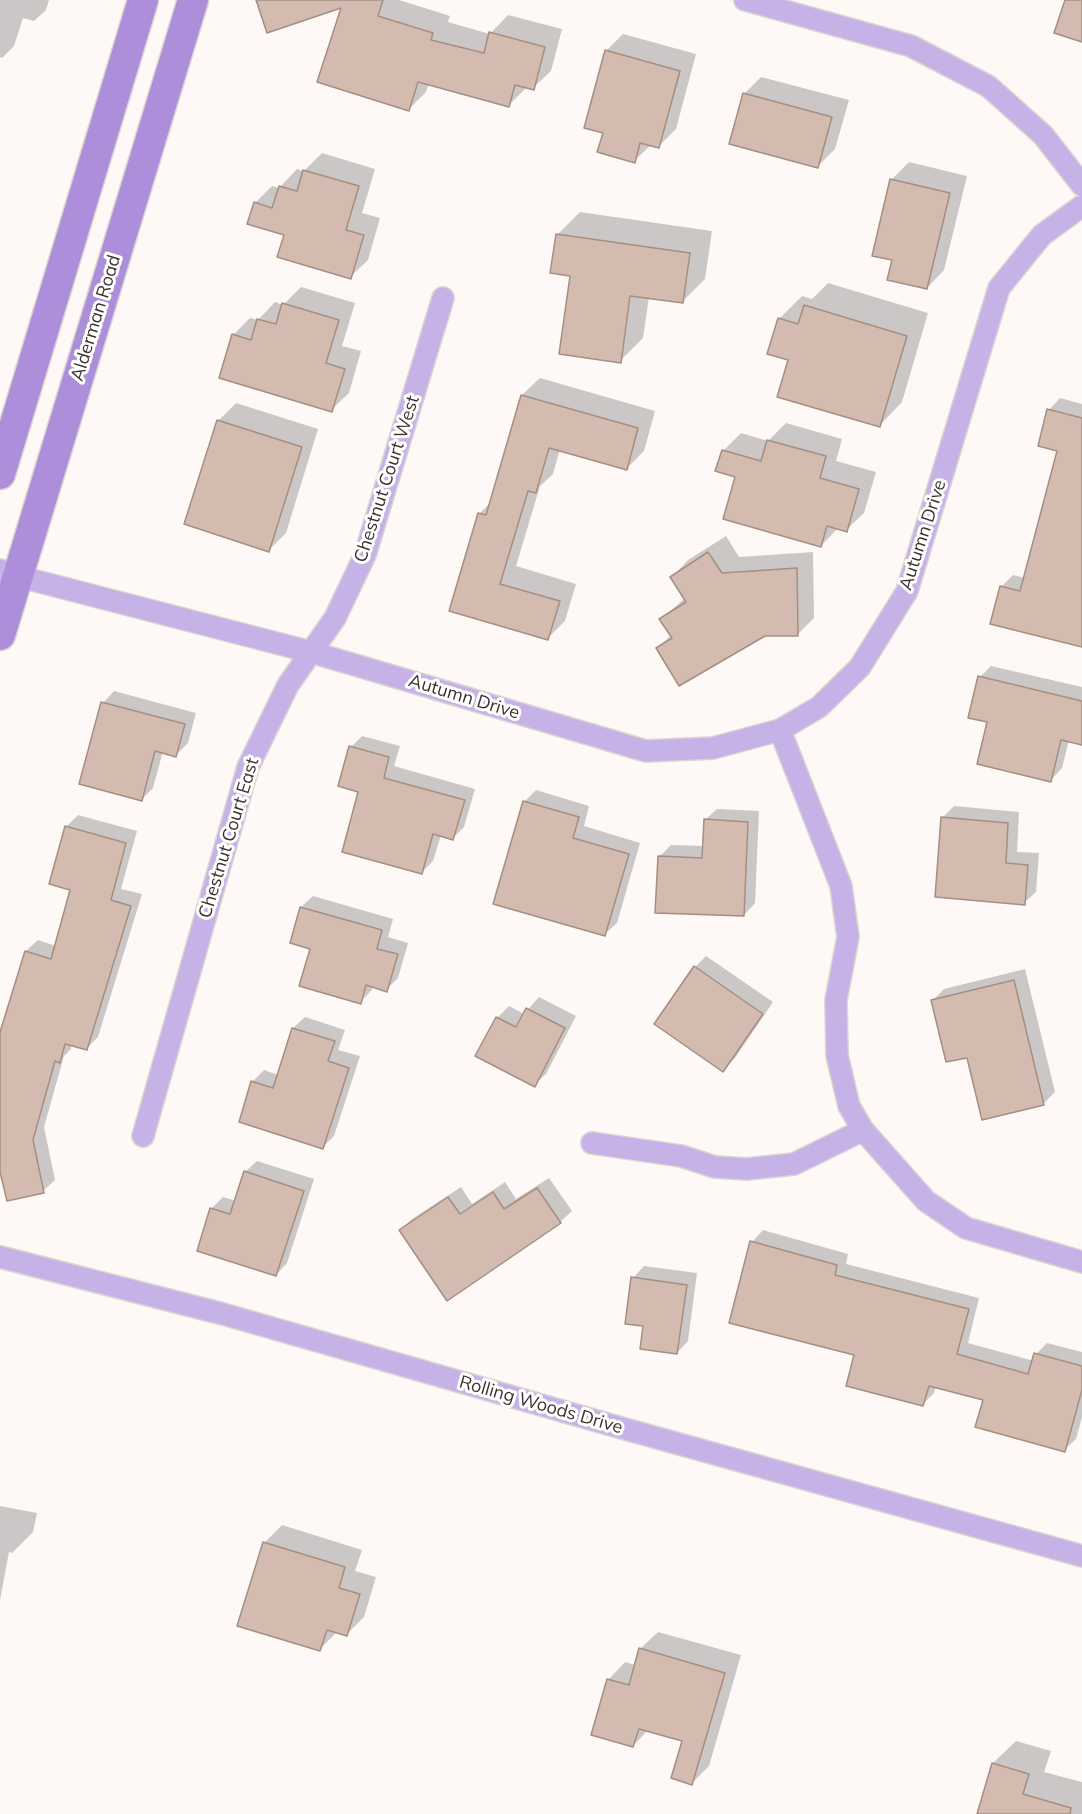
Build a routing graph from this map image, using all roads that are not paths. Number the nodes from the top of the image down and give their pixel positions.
1 (143, 0) edge
2 (193, 0) edge
3 (744, 0) edge
4 (1082, 185) edge
5 (1082, 206) edge
6 (443, 298) dead end
7 (0, 474) edge
8 (9, 573) edge
9 (0, 635) edge
10 (311, 652) junction
11 (780, 730) junction
12 (863, 1130) junction
13 (143, 1136) dead end
14 (592, 1143) dead end
15 (0, 1257) edge
16 (1082, 1262) edge
17 (1082, 1556) edge

1 - 7 main road
2 - 8 main road, Alderman Road
3 - 4 street
5 - 11 street, Autumn Drive
6 - 10 street, Chestnut Court West
8 - 9 main road, Alderman Road
8 - 10 street
10 - 11 street, Autumn Drive
10 - 13 street, Chestnut Court East
11 - 12 street
12 - 14 street
12 - 16 street
15 - 17 street, Rolling Woods Drive

